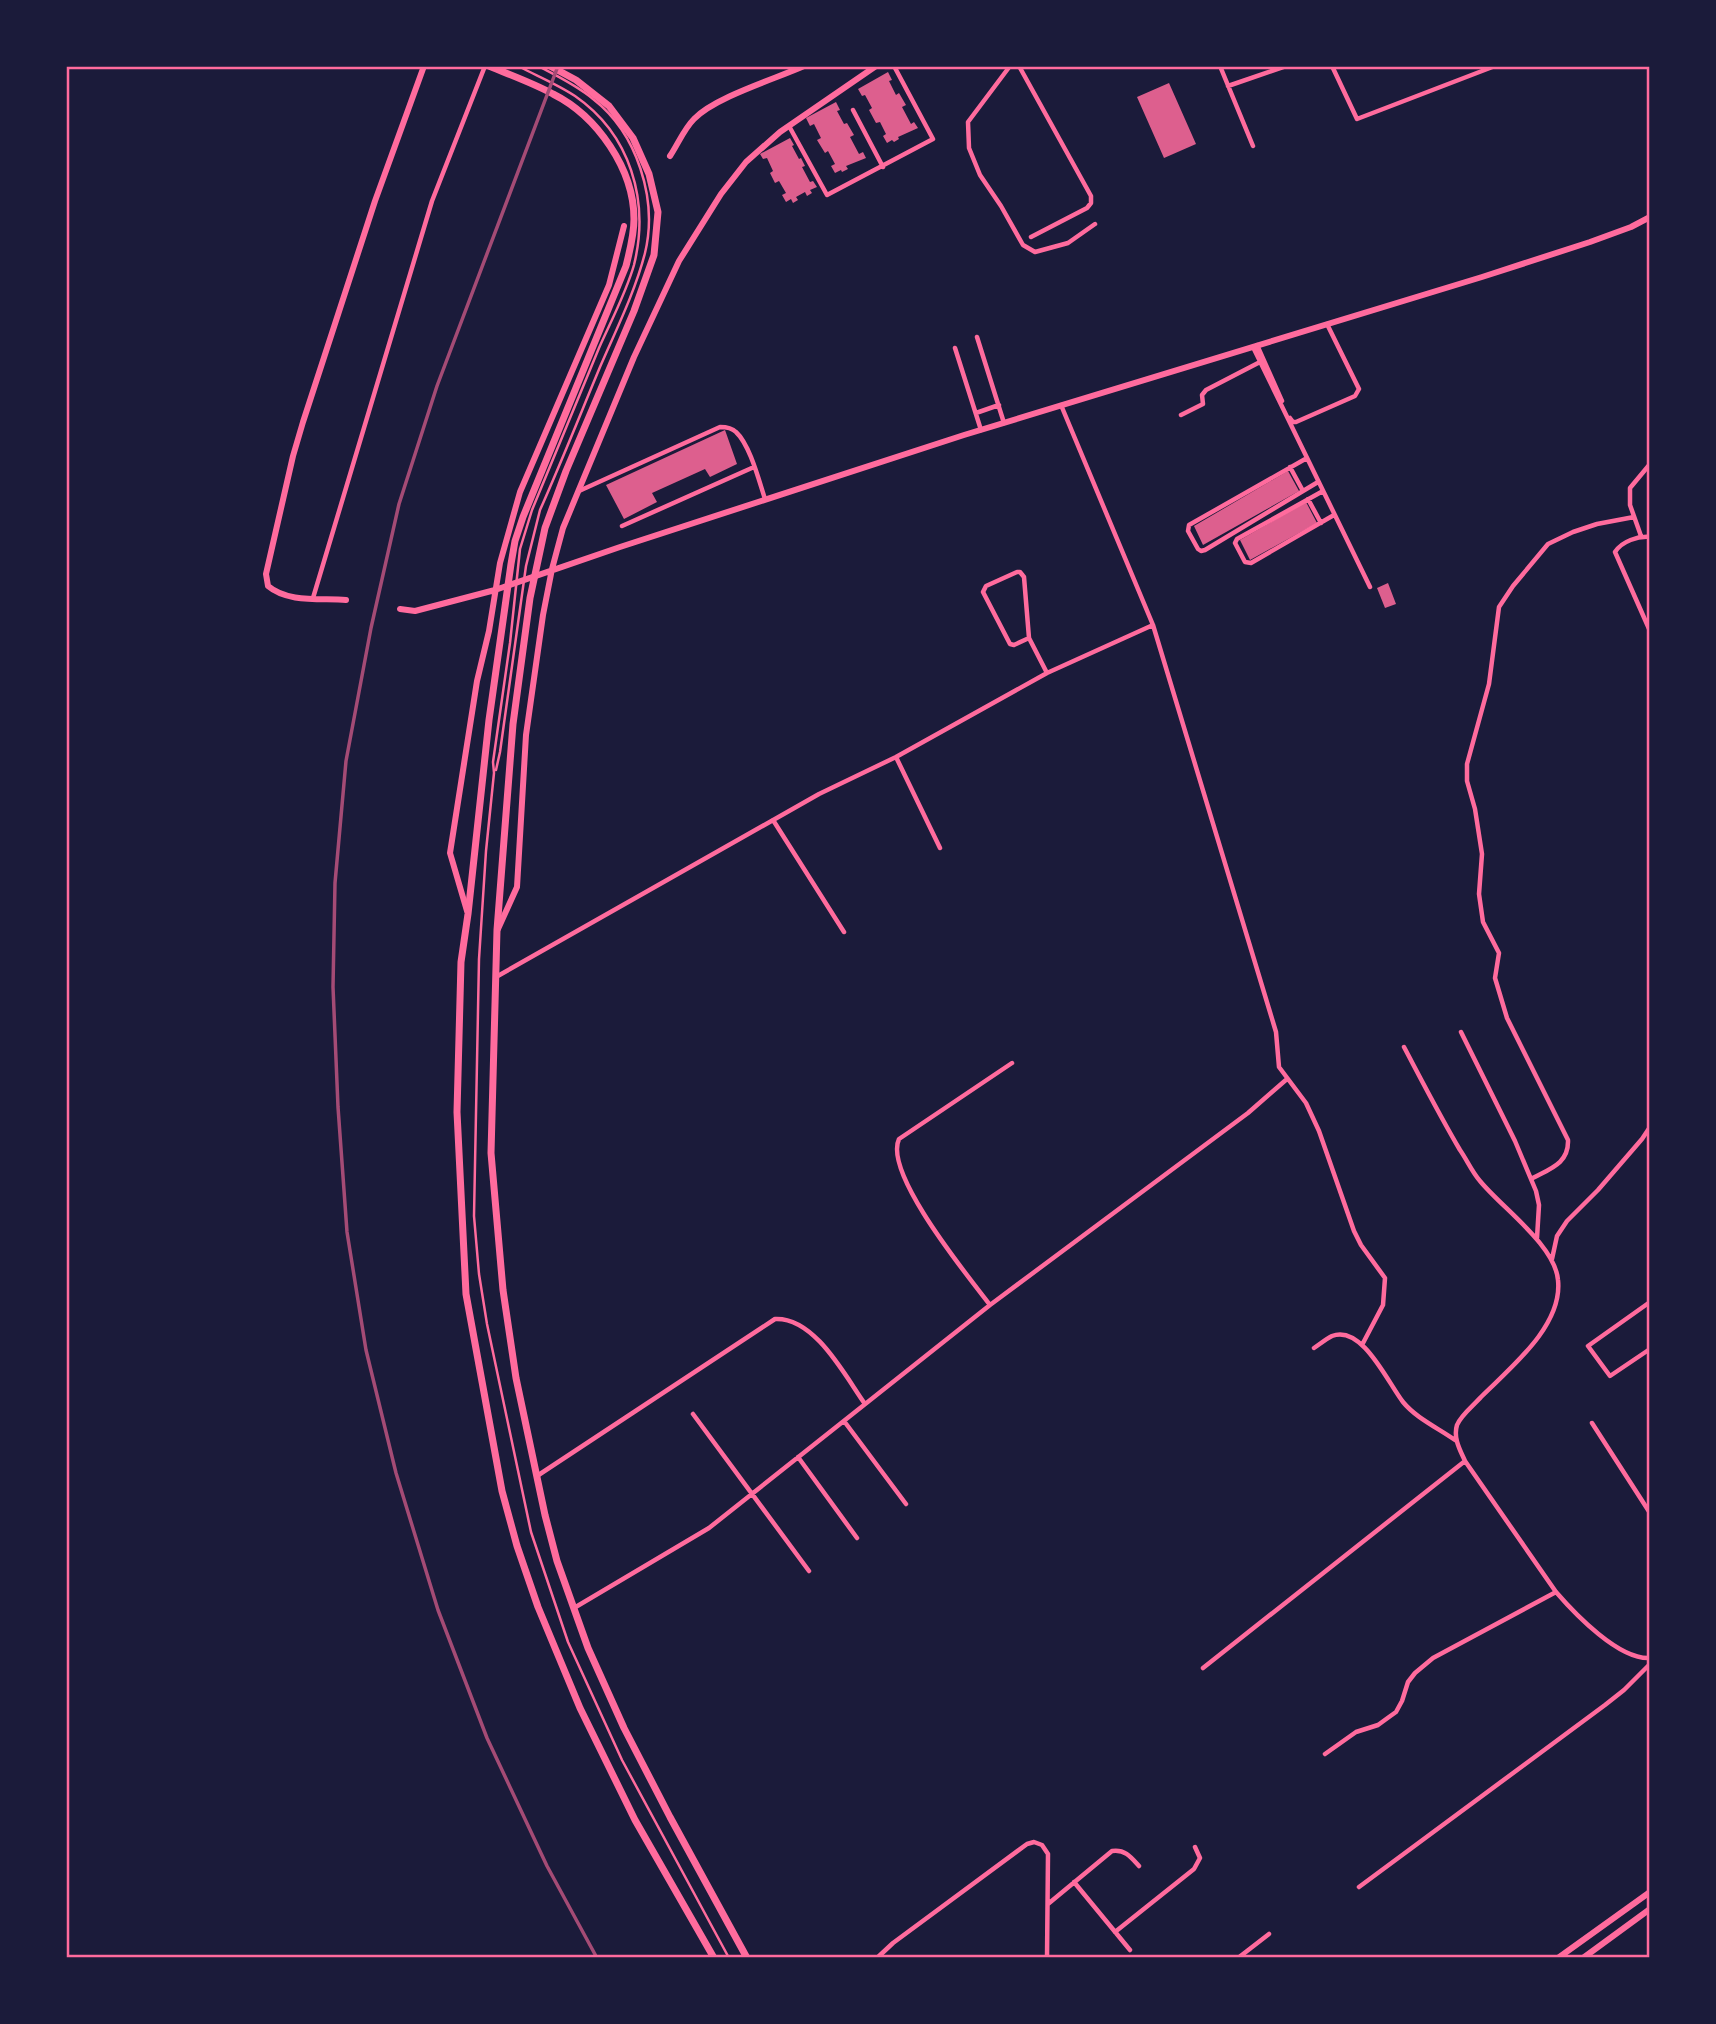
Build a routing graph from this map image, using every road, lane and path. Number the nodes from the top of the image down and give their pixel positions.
1 (424, 66) edge
2 (487, 66) edge
3 (518, 66) edge
4 (538, 66) edge
5 (550, 66) edge
6 (804, 66) edge
7 (876, 66) edge
8 (894, 66) edge
9 (1010, 66) edge
10 (1019, 66) edge
11 (1220, 66) edge
12 (1286, 66) edge
13 (1332, 66) edge
14 (1495, 66) edge
15 (1228, 86) junction
16 (853, 110) dead end
17 (789, 126) junction
18 (1253, 146) dead end
19 (670, 156) dead end
20 (883, 167) junction
21 (1650, 217) edge
22 (1095, 224) dead end
23 (624, 226) dead end
24 (1031, 237) dead end
25 (1327, 324) junction
26 (977, 337) dead end
27 (1254, 346) junction
28 (955, 348) dead end
29 (1260, 362) junction
30 (999, 405) junction
31 (1061, 405) junction
32 (976, 413) junction
33 (1181, 415) dead end
34 (1004, 423) junction
35 (981, 430) junction
36 (1307, 458) junction
37 (1650, 464) edge
38 (754, 467) junction
39 (1290, 467) junction
40 (1318, 482) junction
41 (578, 491) junction
42 (1303, 491) junction
43 (1322, 491) junction
44 (765, 499) junction
45 (1308, 499) junction
46 (1335, 515) junction
47 (1634, 517) junction
48 (1321, 523) junction
49 (622, 526) dead end
50 (1641, 536) junction
51 (1650, 537) edge
52 (552, 569) junction
53 (1370, 587) dead end
54 (495, 590) junction
55 (313, 598) junction
56 (346, 600) dead end
57 (400, 609) dead end
58 (1153, 625) junction
59 (1650, 631) edge
60 (1029, 638) junction
61 (1047, 673) junction
62 (896, 757) junction
63 (494, 773) junction
64 (773, 820) junction
65 (940, 848) dead end
66 (468, 914) junction
67 (497, 930) junction
68 (844, 932) dead end
69 (496, 977) junction
70 (1461, 1032) dead end
71 (1404, 1047) dead end
72 (1012, 1063) dead end
73 (1287, 1079) junction
74 (1650, 1127) edge
75 (1531, 1179) junction
76 (1537, 1239) junction
77 (1552, 1260) junction
78 (1650, 1302) edge
79 (990, 1305) junction
80 (1362, 1345) junction
81 (1314, 1348) dead end
82 (1650, 1349) edge
83 (865, 1404) junction
84 (693, 1415) dead end
85 (844, 1421) junction
86 (1592, 1423) dead end
87 (1456, 1441) junction
88 (798, 1457) junction
89 (1465, 1461) junction
90 (537, 1476) junction
91 (751, 1494) junction
92 (906, 1504) dead end
93 (1650, 1513) edge
94 (857, 1538) dead end
95 (809, 1571) dead end
96 (1556, 1592) junction
97 (574, 1608) junction
98 (1650, 1661) edge
99 (1203, 1668) dead end
100 (1325, 1754) dead end
101 (1195, 1847) dead end
102 (1139, 1866) dead end
103 (1074, 1882) junction
104 (1359, 1887) dead end
105 (1650, 1892) edge
106 (1047, 1905) junction
107 (1650, 1909) edge
108 (1115, 1932) junction
109 (1269, 1934) dead end
110 (1130, 1950) dead end
111 (714, 1958) edge
112 (729, 1958) edge
113 (747, 1958) edge
114 (877, 1958) edge
115 (1047, 1958) edge
116 (1238, 1958) edge
117 (1558, 1958) edge
118 (1583, 1958) edge

1 - 55 street
2 - 55 street
2 - 66 main road
3 - 63 lane
4 - 63 lane
5 - 67 main road
6 - 19 street
7 - 17 street
8 - 20 street
9 - 22 street
10 - 24 street
11 - 15 street
12 - 15 street
13 - 14 street
15 - 18 street
16 - 20 street
17 - 20 street
17 - 41 street
21 - 25 street
23 - 54 street
25 - 27 street
25 - 27 street
26 - 30 street
27 - 29 street
27 - 31 street
28 - 32 street
29 - 33 street
29 - 36 street
30 - 32 street
30 - 34 street
31 - 34 street
31 - 58 street
32 - 35 street
34 - 35 street
35 - 44 street
36 - 39 street
36 - 40 street
37 - 47 street
38 - 41 street
38 - 44 street
38 - 49 street
39 - 42 street
39 - 42 street
40 - 42 street
40 - 43 street
41 - 52 street
43 - 45 street
43 - 46 street
44 - 52 street
45 - 48 street
45 - 48 street
46 - 48 street
46 - 53 street
47 - 50 street
47 - 75 street
50 - 51 street
50 - 59 street
52 - 54 street
52 - 67 street
54 - 57 street
54 - 66 street
55 - 56 street
58 - 61 street
58 - 73 street
60 - 60 street
60 - 61 street
61 - 62 street
62 - 64 street
62 - 65 street
63 - 112 lane
64 - 68 street
64 - 69 street
66 - 111 main road
67 - 69 main road
69 - 90 main road
70 - 75 street
71 - 76 street
72 - 79 street
73 - 79 street
73 - 80 street
74 - 77 street
75 - 76 street
76 - 77 street
77 - 87 street
78 - 82 street
79 - 83 street
80 - 81 street
80 - 87 street
83 - 85 street
83 - 90 street
84 - 91 street
85 - 88 street
85 - 92 street
86 - 93 street
87 - 89 street
88 - 91 street
88 - 94 street
89 - 96 street
89 - 99 street
90 - 97 main road
91 - 95 street
91 - 97 street
96 - 98 street
96 - 100 street
97 - 113 main road
98 - 104 street
101 - 108 street
102 - 103 street
103 - 106 street
103 - 108 street
105 - 117 street
106 - 114 street
106 - 115 street
107 - 118 street
108 - 110 street
109 - 116 street

